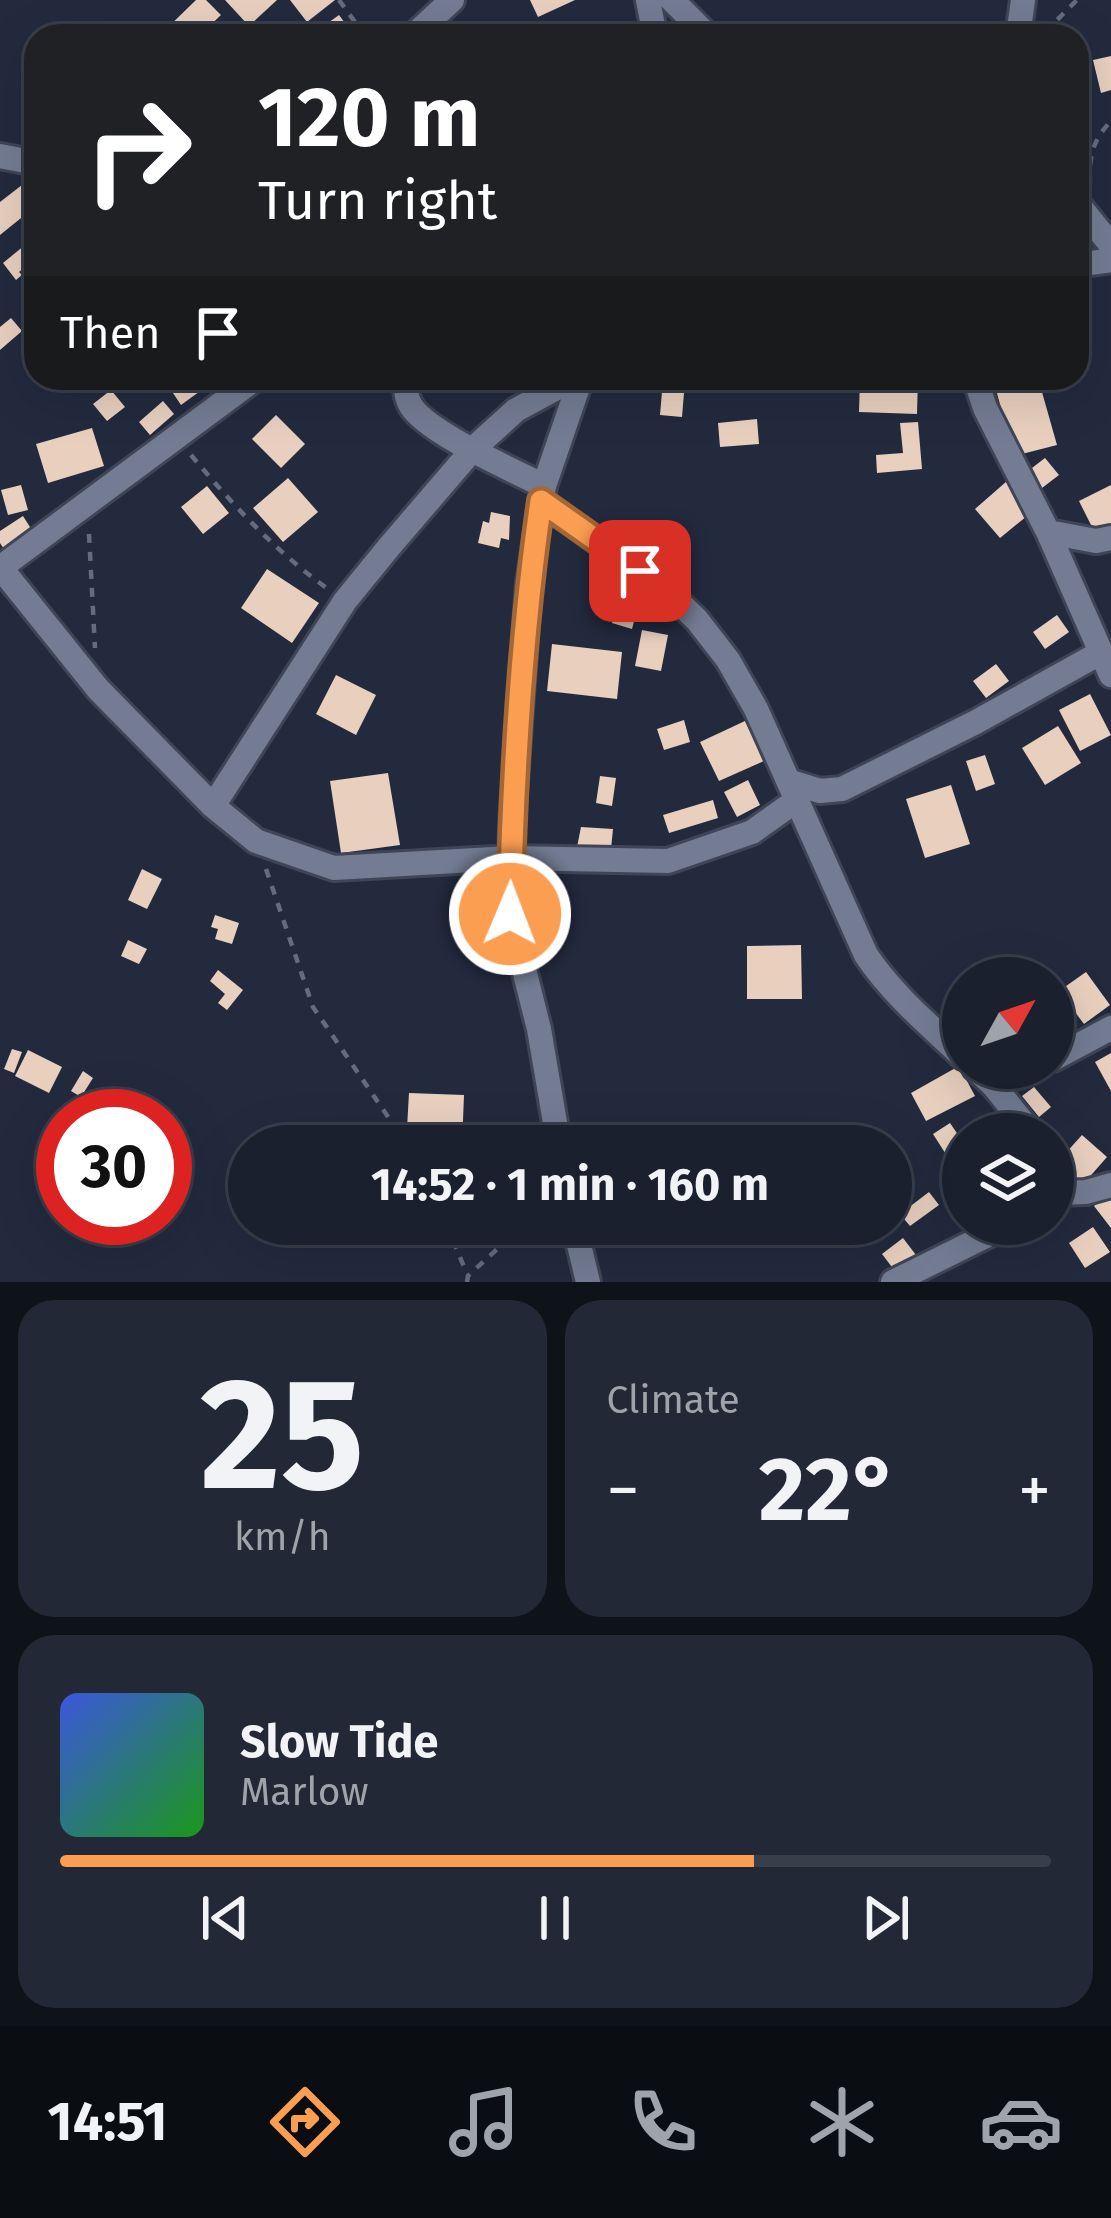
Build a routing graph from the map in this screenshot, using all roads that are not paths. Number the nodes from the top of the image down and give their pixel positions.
1 (452, 0) edge
2 (672, 0) edge
3 (426, 24) edge
4 (696, 24) edge
5 (1089, 217) edge
6 (1111, 245) edge
7 (240, 390) edge
8 (406, 390) edge
9 (549, 390) edge
10 (574, 390) edge
11 (979, 390) edge
12 (473, 449) junction
13 (543, 494) junction
14 (1048, 532) junction
15 (1111, 538) edge
16 (0, 568) edge
17 (1105, 664) edge
18 (792, 791) junction
19 (213, 806) junction
20 (511, 858) junction
21 (1111, 1028) edge
22 (942, 1038) edge
23 (1074, 1048) edge
24 (996, 1089) edge
25 (1015, 1113) edge
26 (555, 1125) edge
27 (1111, 1185) edge
28 (1074, 1192) edge
29 (579, 1245) edge
30 (968, 1245) edge
31 (588, 1282) edge
32 (893, 1282) edge

1 - 3 street
2 - 4 street
5 - 6 street
7 - 16 street
8 - 12 street
9 - 12 street
10 - 13 street
11 - 14 street
12 - 13 street
12 - 19 street
13 - 18 street
13 - 20 street
14 - 15 street
14 - 17 street
16 - 19 street
17 - 18 street
18 - 20 street
18 - 22 street
19 - 20 street
20 - 26 street
21 - 23 street
24 - 25 street
27 - 28 street
29 - 31 street
30 - 32 street

